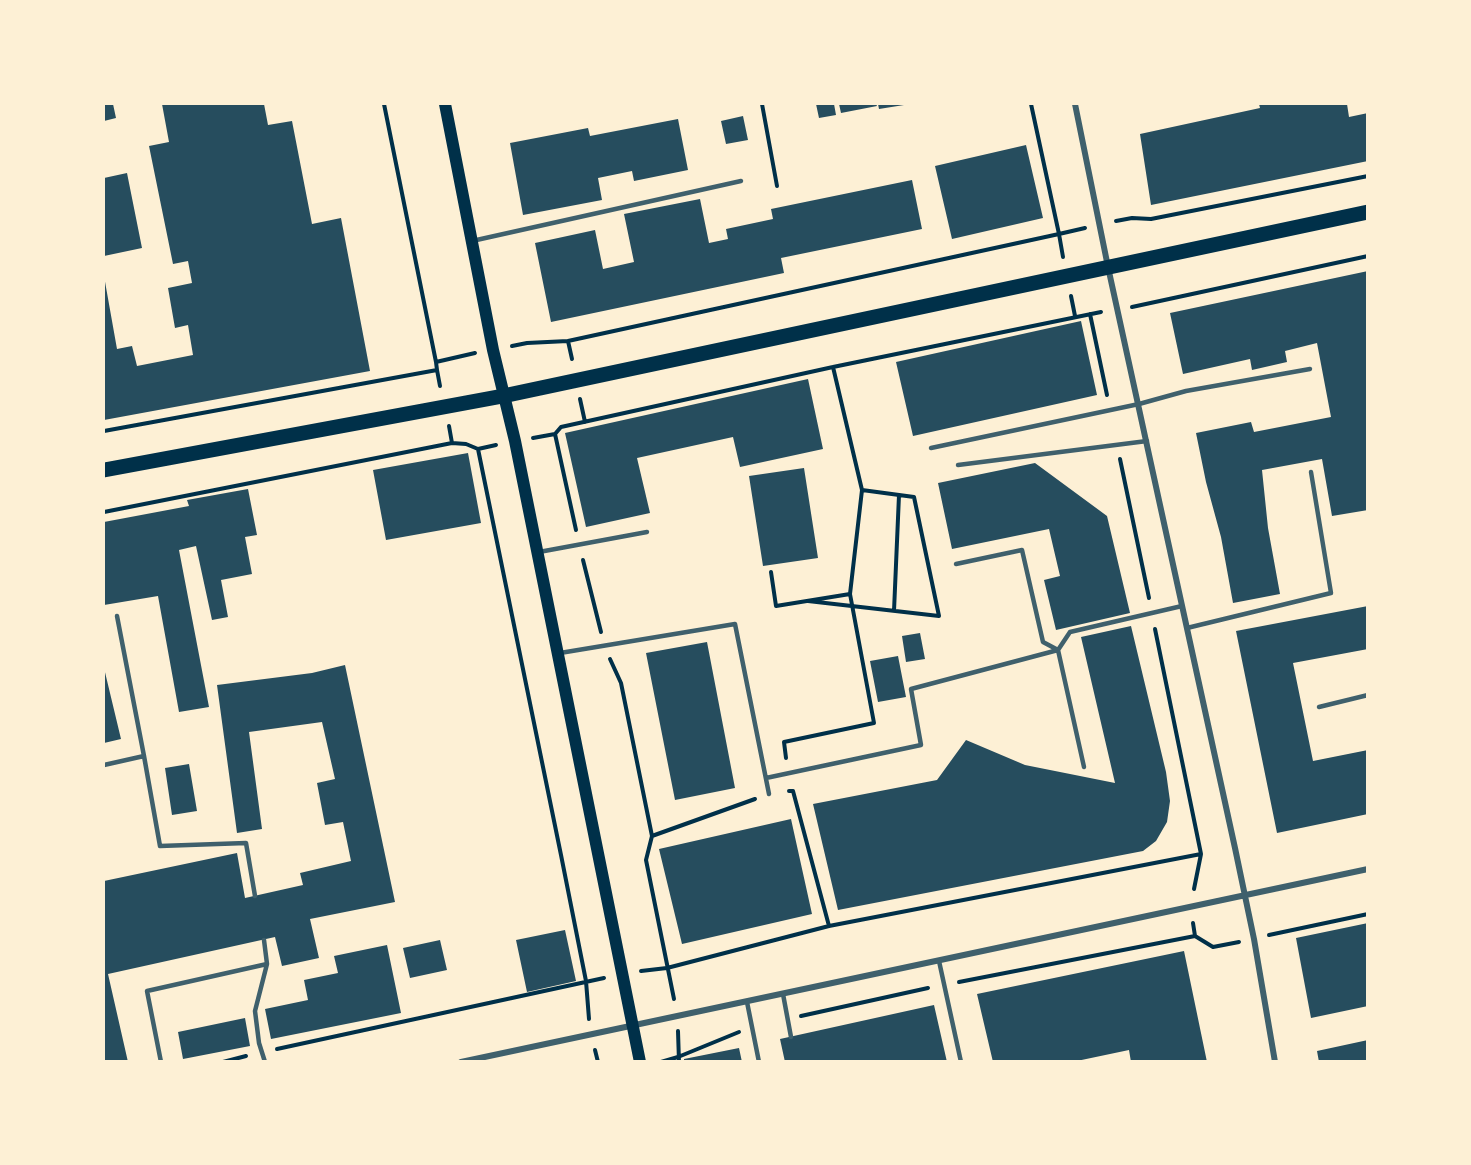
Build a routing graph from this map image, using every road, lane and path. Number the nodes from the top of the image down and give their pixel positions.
1 (384, 104) edge
2 (445, 104) edge
3 (762, 104) edge
4 (1031, 104) edge
5 (1075, 104) edge
6 (1368, 176) edge
7 (741, 181) dead end
8 (777, 186) dead end
9 (1368, 212) edge
10 (1132, 218) dead end
11 (472, 241) junction
12 (1368, 256) edge
13 (1108, 267) junction
14 (1146, 305) dead end
15 (493, 350) junction
16 (436, 362) junction
17 (833, 367) junction
18 (1310, 369) dead end
19 (503, 396) junction
20 (1139, 404) junction
21 (1110, 410) junction
22 (104, 431) edge
23 (1147, 441) junction
24 (1118, 445) junction
25 (932, 448) dead end
26 (958, 465) dead end
27 (104, 470) edge
28 (1311, 472) dead end
29 (862, 490) junction
30 (899, 495) junction
31 (104, 512) edge
32 (647, 532) dead end
33 (579, 544) junction
34 (537, 552) junction
35 (956, 564) dead end
36 (771, 572) dead end
37 (850, 594) junction
38 (808, 601) junction
39 (853, 606) junction
40 (1182, 606) junction
41 (894, 611) junction
42 (1152, 613) junction
43 (117, 616) dead end
44 (1187, 627) junction
45 (604, 645) junction
46 (1058, 650) junction
47 (557, 653) junction
48 (1368, 695) edge
49 (1319, 706) dead end
50 (144, 756) junction
51 (104, 765) edge
52 (1084, 767) dead end
53 (789, 773) junction
54 (766, 778) junction
55 (793, 791) junction
56 (769, 794) junction
57 (652, 836) junction
58 (1368, 869) edge
59 (255, 896) dead end
60 (1245, 896) junction
61 (1368, 914) edge
62 (829, 926) junction
63 (1195, 936) dead end
64 (1254, 939) junction
65 (264, 940) dead end
66 (939, 961) junction
67 (267, 964) junction
68 (667, 968) junction
69 (622, 974) junction
70 (586, 981) junction
71 (783, 994) junction
72 (747, 1002) junction
73 (678, 1017) junction
74 (633, 1026) junction
75 (590, 1036) junction
76 (791, 1037) dead end
77 (262, 1053) junction
78 (161, 1062) edge
79 (222, 1062) edge
80 (265, 1062) edge
81 (461, 1062) edge
82 (598, 1062) edge
83 (640, 1062) edge
84 (679, 1062) edge
85 (759, 1062) edge
86 (961, 1062) edge
87 (1275, 1062) edge

1 - 16 path
2 - 11 main road
3 - 8 path
4 - 15 path
5 - 13 street
6 - 10 path
7 - 11 lane
9 - 13 main road
11 - 15 main road
12 - 14 path
13 - 19 main road
13 - 20 street
15 - 16 path
15 - 19 main road
16 - 22 path
17 - 21 path
17 - 29 path
17 - 33 path
18 - 20 lane
19 - 27 main road
19 - 34 main road
20 - 21 lane
20 - 23 street
21 - 25 lane
23 - 24 lane
23 - 40 street
24 - 26 lane
24 - 42 path
28 - 44 lane
29 - 30 path
29 - 37 path
30 - 41 path
30 - 41 path
31 - 70 path
32 - 33 lane
33 - 34 lane
33 - 45 path
34 - 47 main road
35 - 46 lane
36 - 38 path
37 - 38 path
37 - 39 path
38 - 39 path
39 - 41 path
39 - 53 path
40 - 42 lane
40 - 44 street
42 - 46 lane
42 - 62 path
43 - 50 lane
44 - 60 street
45 - 47 lane
45 - 54 lane
45 - 57 path
46 - 52 lane
46 - 53 lane
47 - 69 main road
48 - 49 lane
50 - 51 lane
50 - 59 lane
53 - 54 lane
53 - 55 path
54 - 56 lane
55 - 56 path
55 - 62 path
56 - 57 path
57 - 68 path
58 - 60 street
60 - 64 street
60 - 66 street
61 - 64 path
62 - 68 path
63 - 64 path
64 - 87 street
65 - 67 lane
66 - 71 street
66 - 86 lane
67 - 77 lane
67 - 78 lane
68 - 69 path
68 - 73 path
69 - 70 path
69 - 74 main road
70 - 75 path
70 - 77 path
71 - 72 street
71 - 76 lane
72 - 73 street
72 - 85 lane
73 - 74 street
73 - 84 path
74 - 75 street
74 - 83 main road
75 - 81 street
75 - 82 path
77 - 79 path
77 - 80 lane

